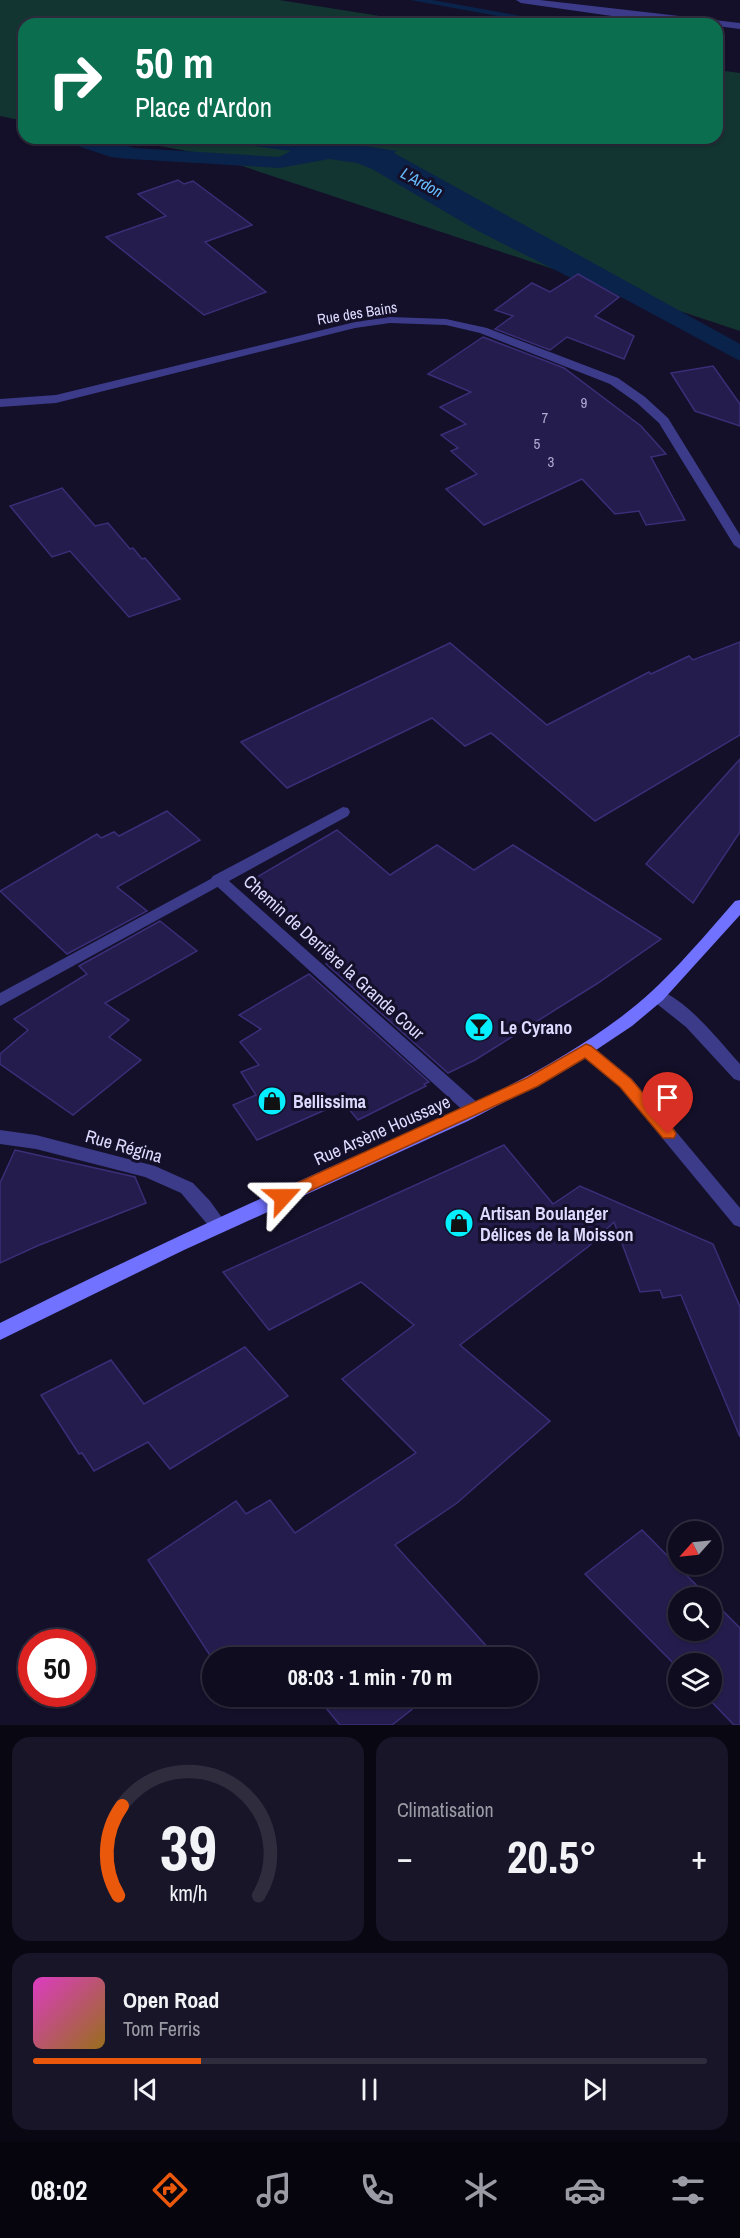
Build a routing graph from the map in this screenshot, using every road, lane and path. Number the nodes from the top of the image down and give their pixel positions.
1 (521, 0) edge
2 (664, 18) edge
3 (723, 24) edge
4 (740, 26) edge
5 (0, 403) edge
6 (740, 545) edge
7 (343, 812) dead end
8 (218, 880) junction
9 (740, 905) edge
10 (658, 996) junction
11 (0, 1000) edge
12 (586, 1050) junction
13 (740, 1075) edge
14 (474, 1110) junction
15 (0, 1137) edge
16 (740, 1220) edge
17 (219, 1226) junction
18 (0, 1332) edge

1 - 2 street
3 - 4 street
5 - 6 street, Rue des Bains
7 - 8 street
8 - 11 street, Chemin de Derrière la Grande Cour
8 - 14 street, Chemin de Derrière la Grande Cour
9 - 10 main road, Rue Arsène Houssaye
10 - 12 main road, Rue Arsène Houssaye
10 - 13 street
12 - 14 main road, Rue Arsène Houssaye
12 - 16 street
14 - 17 main road, Rue Arsène Houssaye
15 - 17 street, Rue Régina
17 - 18 main road, Rue Arsène Houssaye

